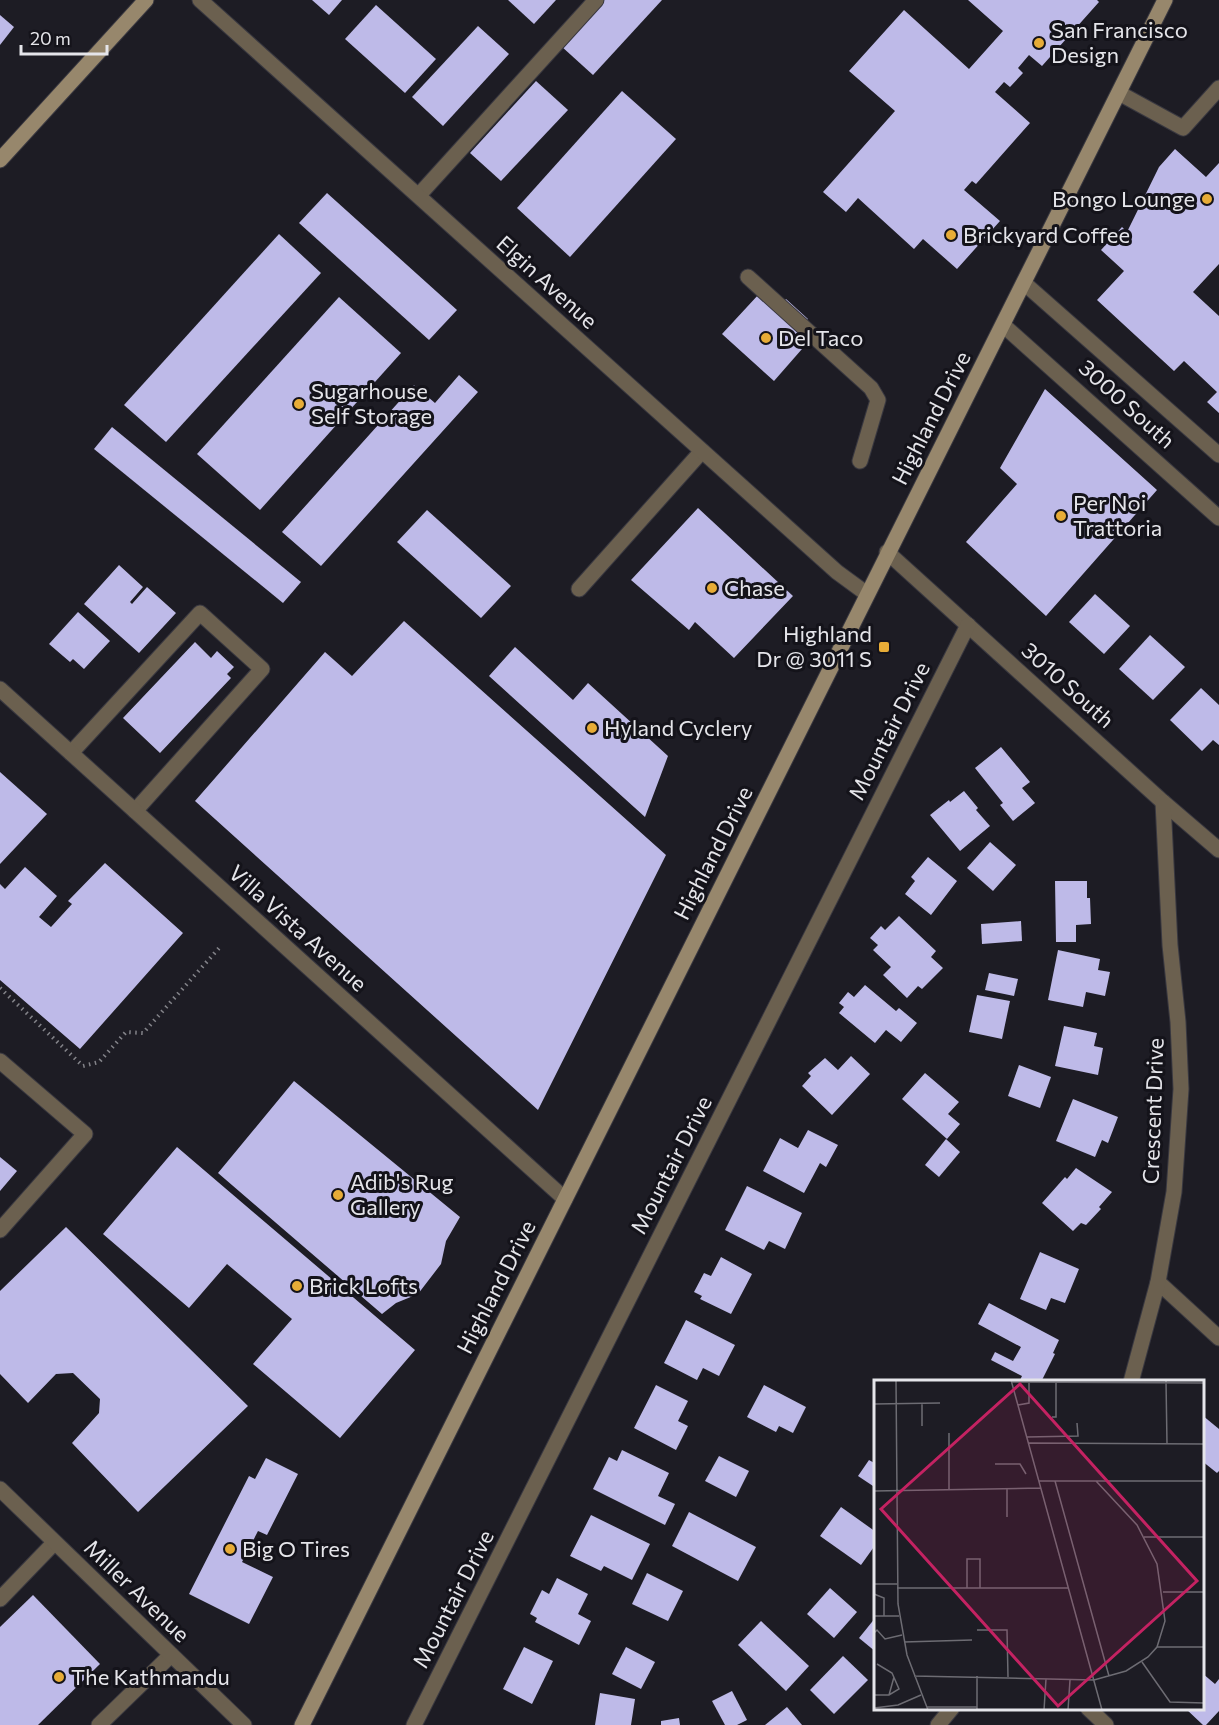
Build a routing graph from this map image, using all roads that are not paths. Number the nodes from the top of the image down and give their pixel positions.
1 (146, 0) edge
2 (200, 0) edge
3 (596, 0) edge
4 (1165, 0) edge
5 (1219, 88) edge
6 (1119, 93) junction
7 (0, 160) edge
8 (419, 195) junction
9 (748, 277) dead end
10 (1024, 284) junction
11 (1003, 325) junction
12 (702, 451) junction
13 (1219, 455) edge
14 (860, 461) dead end
15 (1219, 518) edge
16 (887, 552) junction
17 (579, 589) dead end
18 (867, 594) junction
19 (968, 625) junction
20 (0, 689) edge
21 (71, 753) junction
22 (1163, 802) junction
23 (135, 811) junction
24 (1219, 850) edge
25 (0, 1061) edge
26 (565, 1199) junction
27 (0, 1230) edge
28 (1158, 1282) junction
29 (1219, 1338) edge
30 (1132, 1380) edge
31 (0, 1489) edge
32 (54, 1543) junction
33 (0, 1599) edge
34 (171, 1655) junction
35 (950, 1710) edge
36 (1090, 1710) edge
37 (99, 1725) edge
38 (244, 1725) edge
39 (302, 1725) edge
40 (414, 1725) edge
41 (938, 1725) edge
42 (1106, 1725) edge

1 - 7 main road
2 - 8 street, Elgin Avenue
3 - 8 street
4 - 6 main road, Highland Drive
5 - 6 street
6 - 10 main road, Highland Drive
8 - 12 street, Elgin Avenue
9 - 14 street
10 - 11 main road, Highland Drive
10 - 13 street
11 - 15 street, 3000 South
11 - 16 main road, Highland Drive
12 - 17 street
12 - 18 street, Elgin Avenue
16 - 18 main road, Highland Drive
16 - 19 street, 3010 South
18 - 26 main road, Highland Drive
19 - 22 street, 3010 South
19 - 40 street, Mountair Drive
20 - 21 street, Villa Vista Avenue
21 - 23 street, Villa Vista Avenue
21 - 23 street
22 - 24 street, 3010 South
22 - 28 street, Crescent Drive
23 - 26 street, Villa Vista Avenue
25 - 27 street
26 - 39 main road, Highland Drive
28 - 29 street
28 - 30 street, Crescent Drive
31 - 32 street, Miller Avenue
32 - 33 street
32 - 34 street, Miller Avenue
34 - 37 street
34 - 38 street, Miller Avenue
35 - 41 street
36 - 42 street

